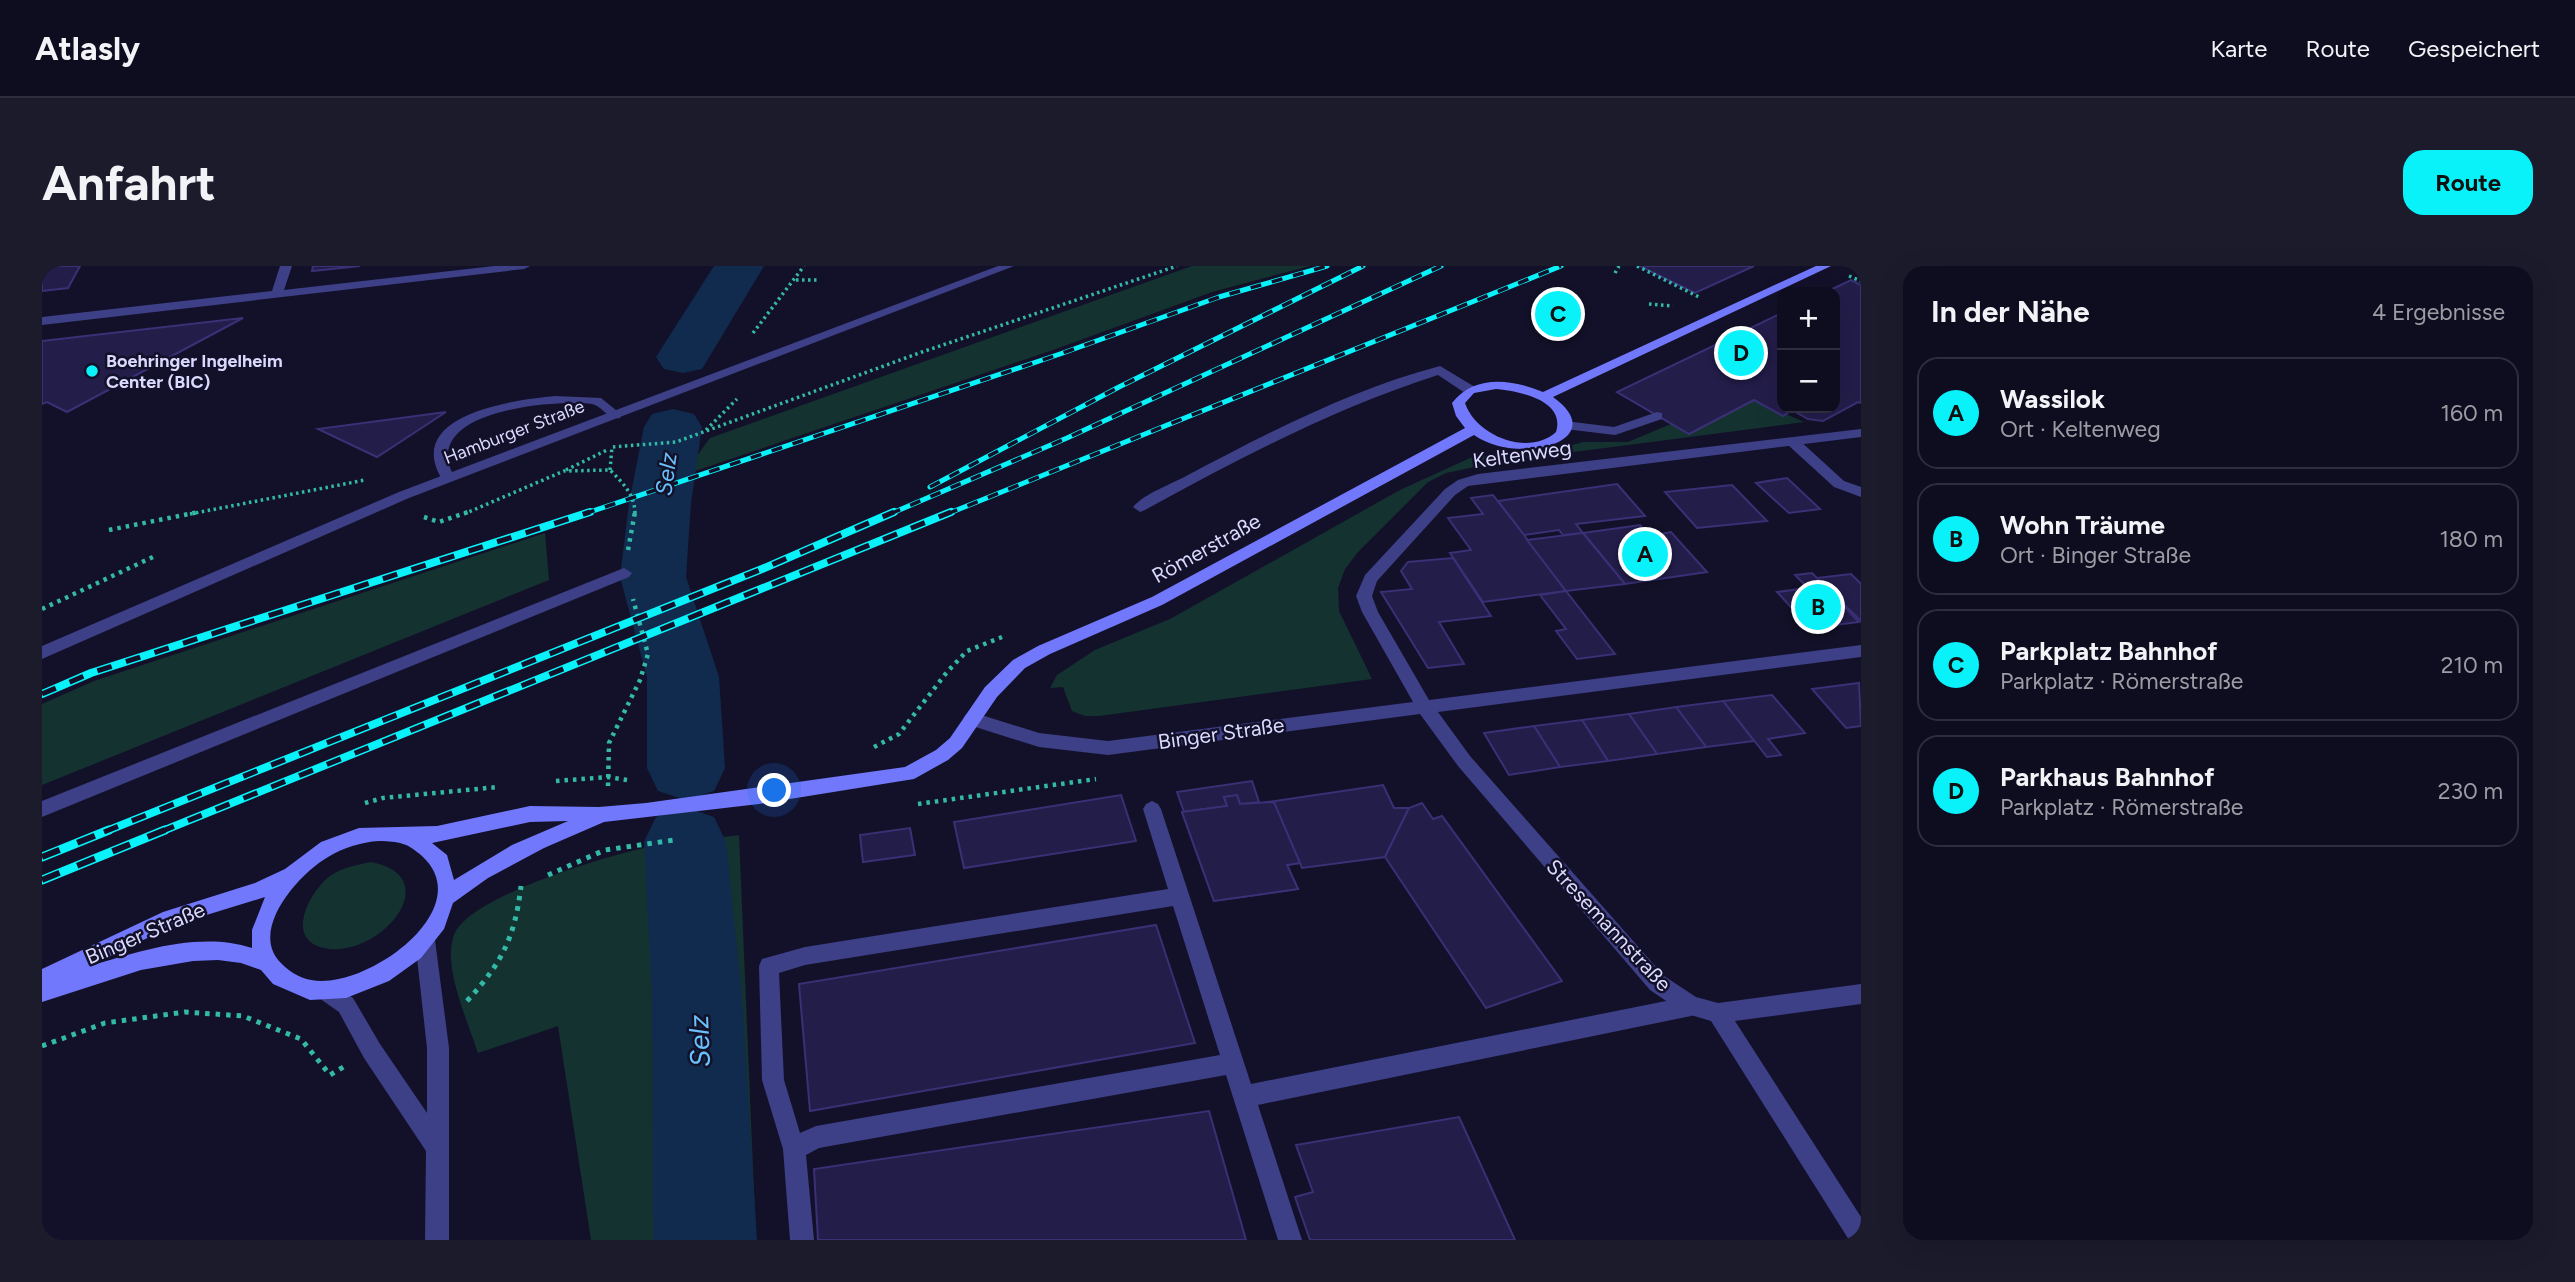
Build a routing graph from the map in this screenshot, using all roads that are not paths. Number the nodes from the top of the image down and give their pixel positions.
1 (286, 266) edge
2 (524, 266) edge
3 (1008, 266) edge
4 (1825, 266) edge
5 (277, 295) junction
6 (42, 321) edge
7 (1470, 390) junction
8 (1542, 397) junction
9 (615, 415) junction
10 (1657, 416) dead end
11 (1565, 425) junction
12 (1474, 429) junction
13 (1861, 433) edge
14 (1793, 442) junction
15 (448, 478) junction
16 (1861, 492) edge
17 (1140, 507) dead end
18 (624, 573) road end
19 (1861, 650) edge
20 (42, 653) edge
21 (1423, 705) junction
22 (972, 719) junction
23 (42, 809) edge
24 (1152, 809) dead end
25 (607, 814) junction
26 (411, 835) junction
27 (289, 876) junction
28 (1180, 896) junction
29 (446, 897) junction
30 (425, 940) junction
31 (267, 963) junction
32 (42, 979) edge
33 (326, 991) junction
34 (42, 992) edge
35 (1861, 994) edge
36 (1691, 1006) junction
37 (1718, 1013) junction
38 (1233, 1063) junction
39 (1243, 1097) junction
40 (436, 1146) junction
41 (794, 1149) junction
42 (1861, 1238) edge
43 (437, 1240) edge
44 (802, 1240) edge
45 (1290, 1240) edge

1 - 5 street
2 - 5 street
3 - 9 street, Hamburger Straße
4 - 8 main road
5 - 6 street
7 - 8 main road
7 - 12 main road
7 - 17 street
8 - 11 main road
9 - 15 street, Hamburger Straße
9 - 15 street
10 - 11 street
11 - 12 main road
12 - 22 main road, Römerstraße
13 - 14 street, Keltenweg
14 - 16 street
14 - 21 street, Keltenweg
15 - 20 street, Hamburger Straße
18 - 23 street
19 - 21 street, Binger Straße
21 - 22 street, Binger Straße
21 - 36 street, Stresemannstraße
22 - 25 main road, Binger Straße
24 - 28 street
25 - 26 main road, Binger Straße
25 - 29 main road, Binger Straße
26 - 27 main road, Binger Straße
26 - 29 main road, Binger Straße
27 - 31 main road, Binger Straße
27 - 32 main road, Binger Straße
28 - 38 street
28 - 41 street
29 - 30 main road, Binger Straße
30 - 33 main road, Binger Straße
30 - 40 street
31 - 33 main road, Binger Straße
31 - 34 main road, Binger Straße
33 - 40 street
35 - 37 street, Stresemannstraße
36 - 37 street, Stresemannstraße
36 - 39 street
37 - 42 street
38 - 39 street
38 - 41 street
39 - 45 street
40 - 43 street
41 - 44 street

